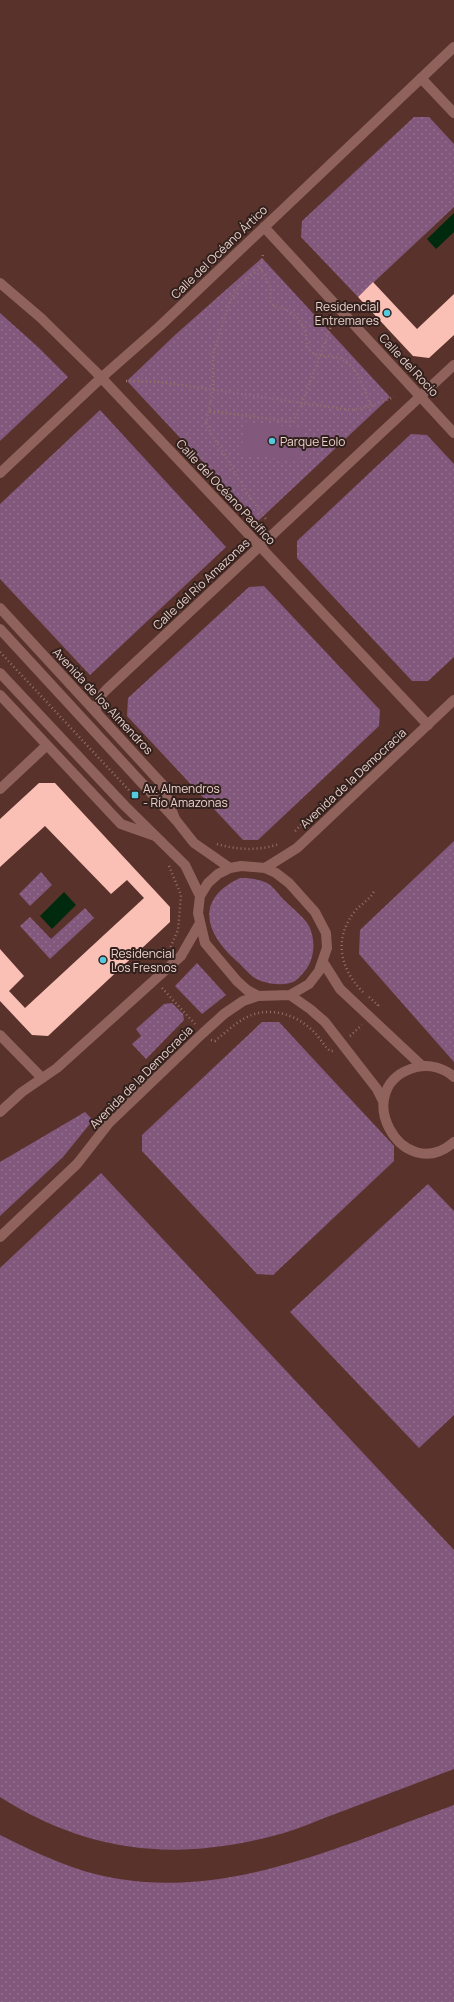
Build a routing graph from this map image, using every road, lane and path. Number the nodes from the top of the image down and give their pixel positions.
1 (454, 48) edge
2 (421, 78) junction
3 (454, 113) edge
4 (264, 227) junction
5 (263, 255) dead end
6 (260, 268) junction
7 (0, 283) edge
8 (331, 326) dead end
9 (320, 355) junction
10 (454, 365) edge
11 (101, 378) junction
12 (126, 380) dead end
13 (213, 390) junction
14 (394, 396) dead end
15 (420, 396) junction
16 (302, 403) junction
17 (371, 406) junction
18 (210, 411) junction
19 (454, 432) edge
20 (0, 473) edge
21 (266, 519) dead end
22 (260, 547) junction
23 (0, 608) edge
24 (0, 629) edge
25 (0, 673) edge
26 (0, 695) edge
27 (454, 700) edge
28 (96, 712) junction
29 (428, 725) junction
30 (46, 746) junction
31 (0, 790) edge
32 (175, 819) junction
33 (318, 829) junction
34 (293, 833) dead end
35 (155, 836) junction
36 (282, 842) dead end
37 (215, 843) dead end
38 (230, 868) junction
39 (265, 868) junction
40 (200, 896) junction
41 (200, 923) junction
42 (323, 962) junction
43 (290, 995) junction
44 (258, 996) junction
45 (0, 1035) edge
46 (422, 1066) junction
47 (454, 1066) edge
48 (436, 1067) junction
49 (454, 1077) edge
50 (42, 1078) junction
51 (383, 1101) junction
52 (0, 1112) edge
53 (454, 1142) edge
54 (0, 1238) edge

1 - 2 street, Calle del Océano Ártico
2 - 3 street
2 - 4 street, Calle del Océano Ártico
4 - 11 street, Calle del Océano Ártico
4 - 15 street, Calle del Rocío
5 - 6 path
6 - 9 path
6 - 13 path
7 - 11 street, Calle del Océano Pacífico
8 - 9 path
9 - 16 path
9 - 17 path
10 - 15 street, Calle del Río Amazonas
11 - 20 street, Calle del Océano Ártico
11 - 22 street, Calle del Océano Pacífico
12 - 13 path
13 - 16 path
13 - 18 path
14 - 17 path
15 - 19 street, Calle del Rocío
15 - 22 street, Calle del Río Amazonas
16 - 17 path
16 - 18 path
18 - 21 path
22 - 28 street, Calle del Río Amazonas
22 - 29 street, Calle del Océano Pacífico
23 - 28 street, Avenida de los Almendros
24 - 32 street, Avenida de los Almendros
25 - 35 street
26 - 30 street
27 - 29 street, Avenida de la Democracia
28 - 32 street, Avenida de los Almendros
29 - 33 street, Avenida de la Democracia
30 - 31 street
30 - 35 street
32 - 38 street, Avenida de los Almendros
33 - 34 path
33 - 39 street, Avenida de la Democracia
35 - 40 street
36 - 37 path
38 - 39 street
38 - 40 street
39 - 42 street
40 - 41 street
41 - 44 street
41 - 50 street
42 - 43 street
42 - 46 street
43 - 44 street
43 - 51 street
44 - 54 street, Avenida de la Democracia
45 - 50 street
46 - 48 street
46 - 51 street
47 - 48 street
48 - 49 street
50 - 52 street
51 - 53 street

